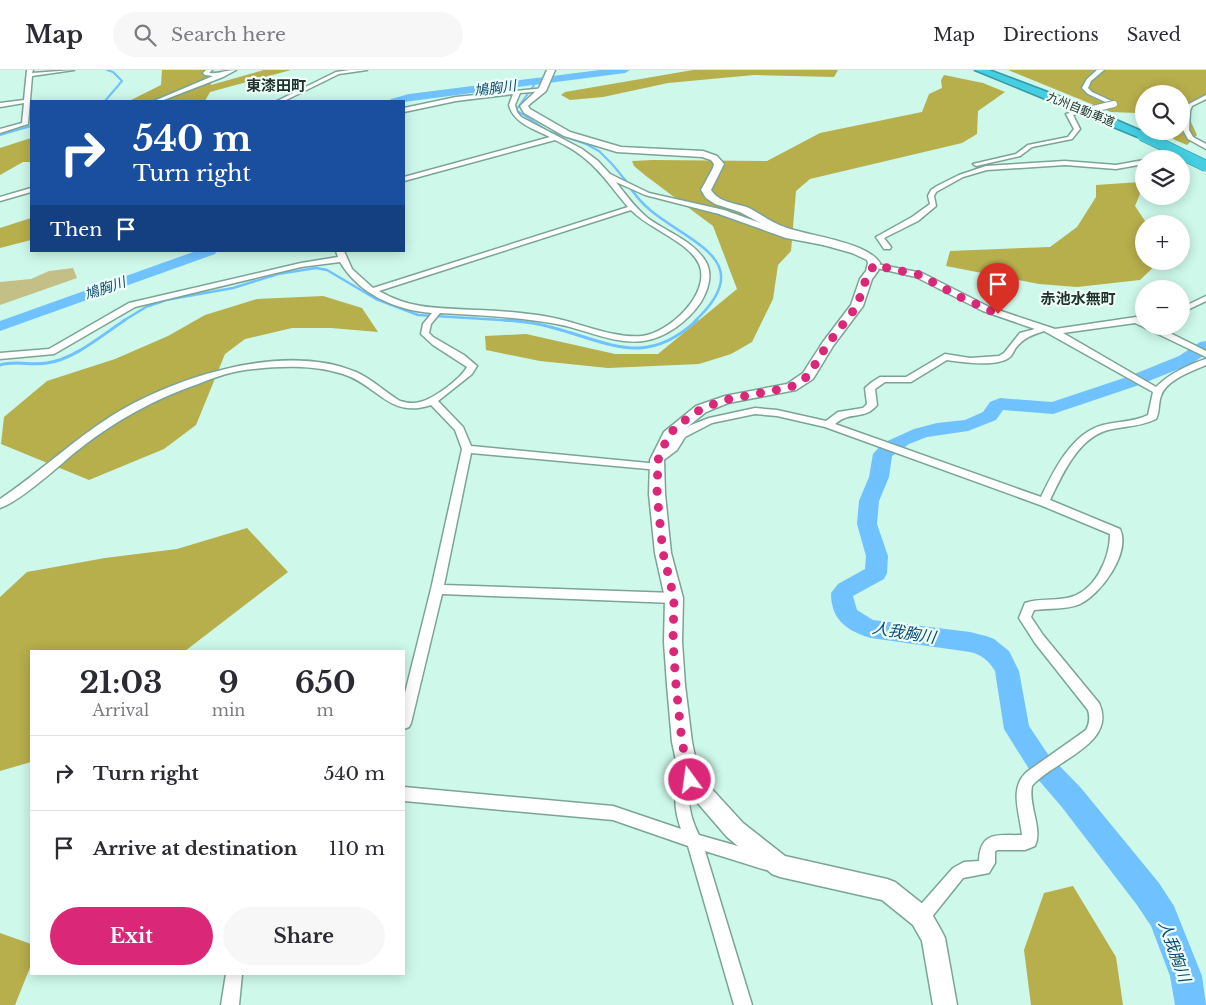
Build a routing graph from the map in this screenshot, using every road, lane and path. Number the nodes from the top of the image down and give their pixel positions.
1 (70, 70) edge
2 (209, 70) edge
3 (233, 70) edge
4 (364, 70) edge
5 (551, 70) edge
6 (976, 70) edge
7 (980, 70) edge
8 (990, 70) edge
9 (1101, 70) edge
10 (30, 72) edge
11 (221, 76) junction
12 (543, 88) junction
13 (518, 92) junction
14 (1206, 97) edge
15 (160, 100) edge
16 (282, 100) edge
17 (27, 101) junction
18 (0, 105) edge
19 (405, 110) edge
20 (1078, 112) junction
21 (1135, 128) edge
22 (1135, 129) edge
23 (0, 131) edge
24 (555, 138) junction
25 (1158, 140) edge
26 (1161, 140) edge
27 (1206, 147) edge
28 (1206, 160) edge
29 (1135, 164) edge
30 (1206, 166) edge
31 (974, 171) junction
32 (608, 176) junction
33 (405, 179) edge
34 (30, 190) edge
35 (0, 199) edge
36 (631, 208) junction
37 (838, 246) junction
38 (887, 247) dead end
39 (341, 255) edge
40 (874, 265) junction
41 (372, 290) junction
42 (1206, 298) edge
43 (1190, 306) edge
44 (438, 310) junction
45 (1135, 322) edge
46 (1043, 329) junction
47 (1054, 332) junction
48 (1167, 335) edge
49 (1206, 354) edge
50 (0, 356) edge
51 (1206, 362) edge
52 (1157, 391) junction
53 (433, 401) junction
54 (828, 425) junction
55 (467, 449) junction
56 (658, 463) junction
57 (1044, 502) junction
58 (0, 504) edge
59 (437, 589) junction
60 (674, 598) junction
61 (405, 719) edge
62 (690, 780) junction
63 (405, 794) edge
64 (694, 841) junction
65 (780, 866) junction
66 (921, 917) junction
67 (234, 975) edge
68 (230, 1005) edge
69 (743, 1005) edge
70 (945, 1005) edge

1 - 10 street
2 - 11 street
3 - 11 street
4 - 16 street
5 - 12 main road
6 - 20 street
7 - 22 highway, 九州自動車道
8 - 21 highway, 九州自動車道
9 - 20 street, bridge
10 - 17 street
11 - 15 street
12 - 13 street
12 - 37 main road
13 - 19 street
13 - 24 street
14 - 27 street
17 - 18 street
17 - 23 street
20 - 31 street
24 - 32 street
24 - 33 street
25 - 30 highway, 九州自動車道, bridge
26 - 28 highway, 九州自動車道
29 - 31 street
31 - 38 street
32 - 36 street
32 - 37 street
34 - 35 street
36 - 41 street
36 - 44 street
37 - 40 main road
39 - 41 street
39 - 50 street
40 - 46 street
40 - 56 main road
41 - 44 street
42 - 43 street
44 - 53 street
45 - 47 street
46 - 47 street
46 - 54 street
47 - 52 street
48 - 49 street
51 - 52 street
52 - 57 street
53 - 55 street
53 - 58 street
54 - 56 street
54 - 57 street
55 - 56 street
55 - 59 street
56 - 60 main road
57 - 66 street
59 - 60 street
59 - 61 street
60 - 62 main road
62 - 64 street
62 - 65 main road
63 - 64 street
64 - 65 street
64 - 69 street
65 - 66 main road
66 - 70 main road
67 - 68 street

